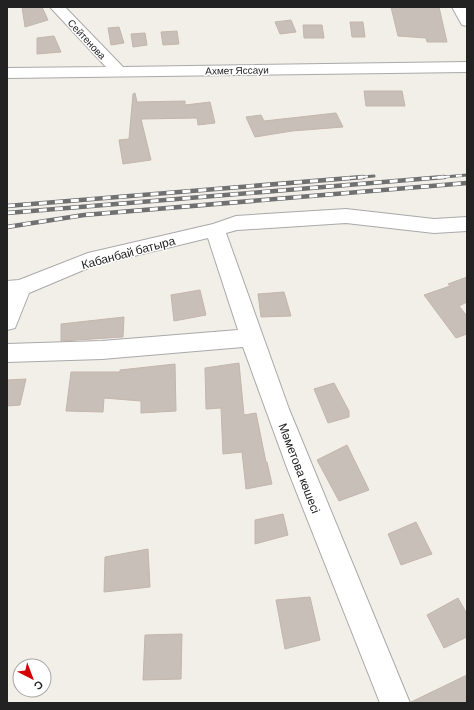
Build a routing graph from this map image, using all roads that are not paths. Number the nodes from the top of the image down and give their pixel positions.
1 (57, 7) edge
2 (459, 7) edge
3 (467, 22) edge
4 (467, 67) edge
5 (118, 71) junction
6 (7, 73) edge
7 (467, 224) edge
8 (215, 230) junction
9 (14, 288) edge
10 (7, 322) edge
11 (252, 338) junction
12 (7, 354) edge
13 (395, 703) edge

1 - 5 street, Сейтенова
2 - 3 street
4 - 5 street, Ахмет Яссауи
5 - 6 street, Ахмет Яссауи
7 - 8 street, Кабанбай батыра
8 - 9 street, Кабанбай батыра
8 - 11 street, Мәметова көшесі
9 - 10 street
11 - 12 street
11 - 13 street, Мәметова көшесі

